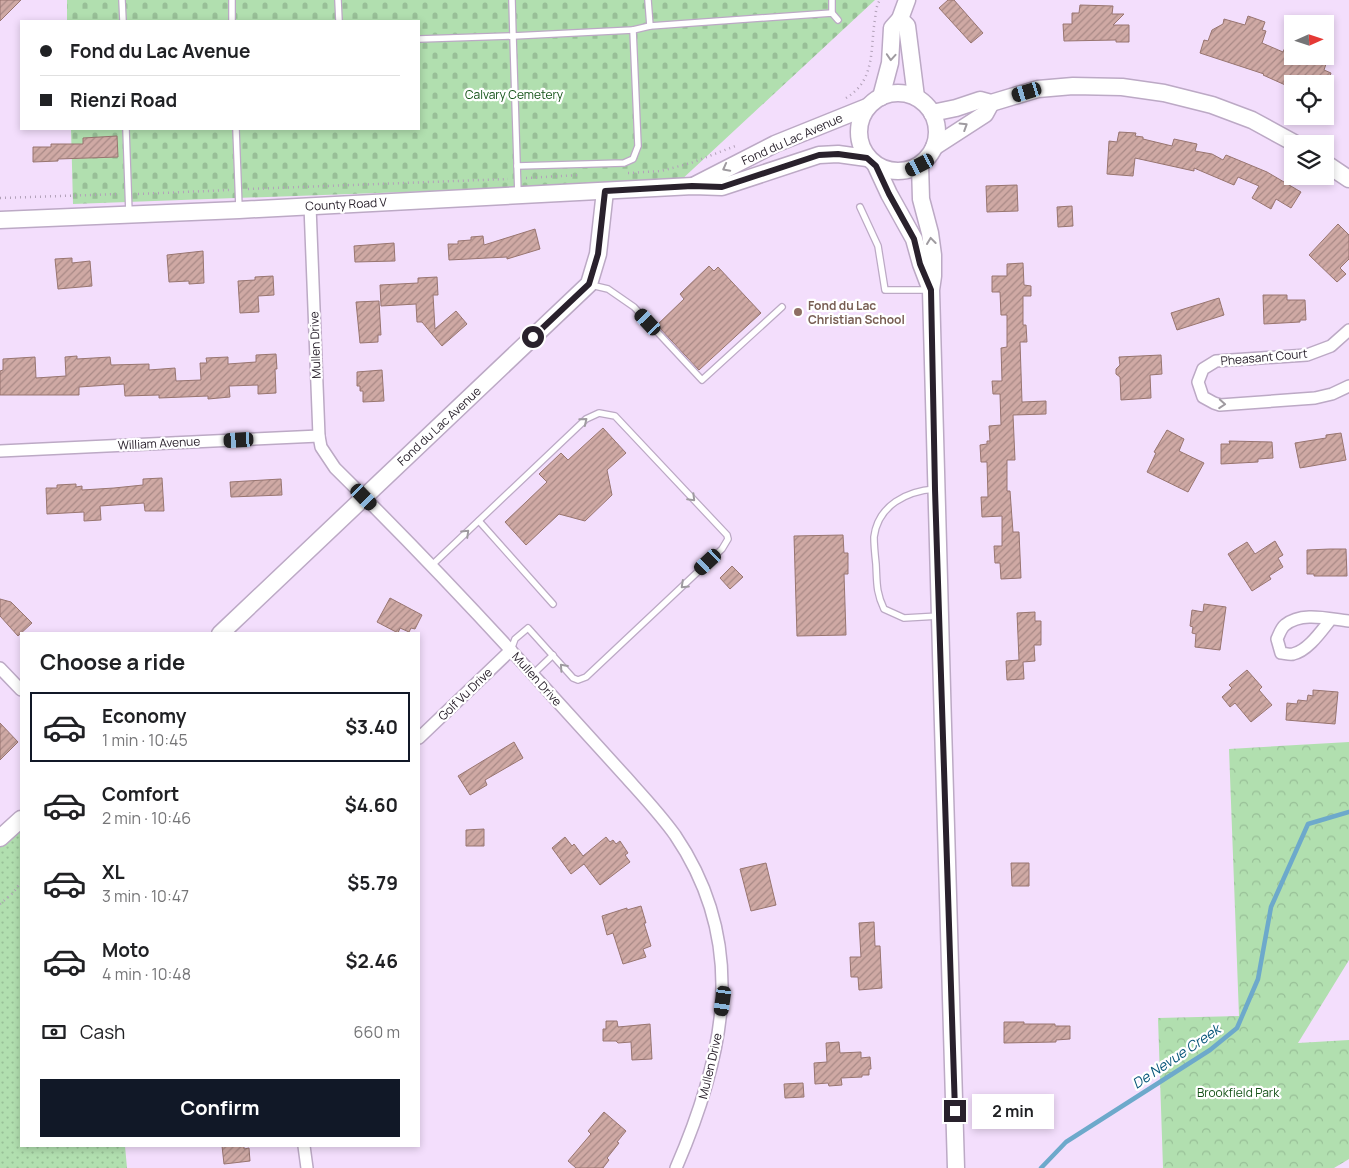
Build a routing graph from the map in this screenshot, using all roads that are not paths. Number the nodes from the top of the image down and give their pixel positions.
1 (122, 0) edge
2 (232, 0) edge
3 (338, 0) edge
4 (512, 0) edge
5 (648, 0) edge
6 (832, 0) edge
7 (907, 0) edge
8 (832, 13) junction
9 (900, 19) junction
10 (123, 20) edge
11 (232, 20) edge
12 (339, 20) edge
13 (838, 20) dead end
14 (650, 26) junction
15 (633, 30) junction
16 (513, 36) junction
17 (420, 39) edge
18 (881, 96) junction
19 (916, 97) junction
20 (991, 103) junction
21 (867, 107) junction
22 (932, 113) junction
23 (126, 130) edge
24 (236, 130) edge
25 (1284, 137) edge
26 (934, 147) junction
27 (872, 162) junction
28 (920, 165) junction
29 (517, 166) junction
30 (1334, 169) edge
31 (1349, 179) edge
32 (692, 186) junction
33 (605, 191) junction
34 (518, 196) junction
35 (310, 206) junction
36 (860, 207) dead end
37 (239, 210) junction
38 (129, 215) junction
39 (0, 220) edge
40 (589, 284) junction
41 (931, 290) junction
42 (782, 307) dead end
43 (1349, 330) edge
44 (1349, 386) edge
45 (319, 436) junction
46 (0, 451) edge
47 (935, 489) junction
48 (364, 497) junction
49 (479, 521) junction
50 (431, 566) junction
51 (553, 604) dead end
52 (939, 616) junction
53 (1331, 619) junction
54 (1349, 621) edge
55 (222, 632) edge
56 (511, 650) junction
57 (553, 655) junction
58 (0, 668) edge
59 (533, 674) junction
60 (20, 689) edge
61 (420, 737) edge
62 (20, 820) edge
63 (0, 838) edge
64 (304, 1147) edge
65 (307, 1168) edge
66 (676, 1168) edge
67 (956, 1168) edge

1 - 10 lane
2 - 11 lane
3 - 12 lane
4 - 16 lane
5 - 14 lane
6 - 8 lane
7 - 9 main road
8 - 13 lane
8 - 14 lane
9 -> 18 main road
9 - 19 main road
14 - 15 lane
15 - 16 lane
15 - 29 lane
16 - 17 lane
16 - 29 lane
18 - 19 main road
18 - 21 main road
19 - 22 main road
20 - 22 main road
20 - 25 main road
26 -> 20 main road
21 - 27 main road
21 -> 32 main road, Fond du Lac Avenue
22 - 26 main road
23 - 38 lane
24 - 37 lane
26 - 28 main road
27 - 28 main road
27 - 32 main road, Fond du Lac Avenue
27 - 41 main road
41 -> 28 main road
29 - 34 lane
30 - 31 main road
32 - 33 main road, County Road V
33 - 34 main road, County Road V
33 - 40 main road, Fond du Lac Avenue
34 - 35 main road, County Road V
35 - 37 main road, County Road V
35 - 45 street, Mullen Drive
36 - 41 lane
37 - 38 main road, County Road V
38 - 39 main road, County Road V
40 - 42 lane
40 - 48 main road, Fond du Lac Avenue
41 - 47 main road
43 -> 44 street, Pheasant Court
45 - 46 street, William Avenue
45 - 48 street, Mullen Drive
47 - 52 main road
47 - 52 lane
48 - 50 street, Mullen Drive
48 - 55 main road, Fond du Lac Avenue
50 -> 49 lane
49 - 51 lane
49 -> 57 lane
50 - 56 street, Mullen Drive
52 - 67 main road
53 - 53 street
53 - 54 street
56 - 57 lane
56 - 59 street, Mullen Drive
56 - 61 street, Golf Vu Drive
57 - 59 lane
58 - 60 street
59 - 66 street, Mullen Drive
62 - 63 main road
64 - 65 street

